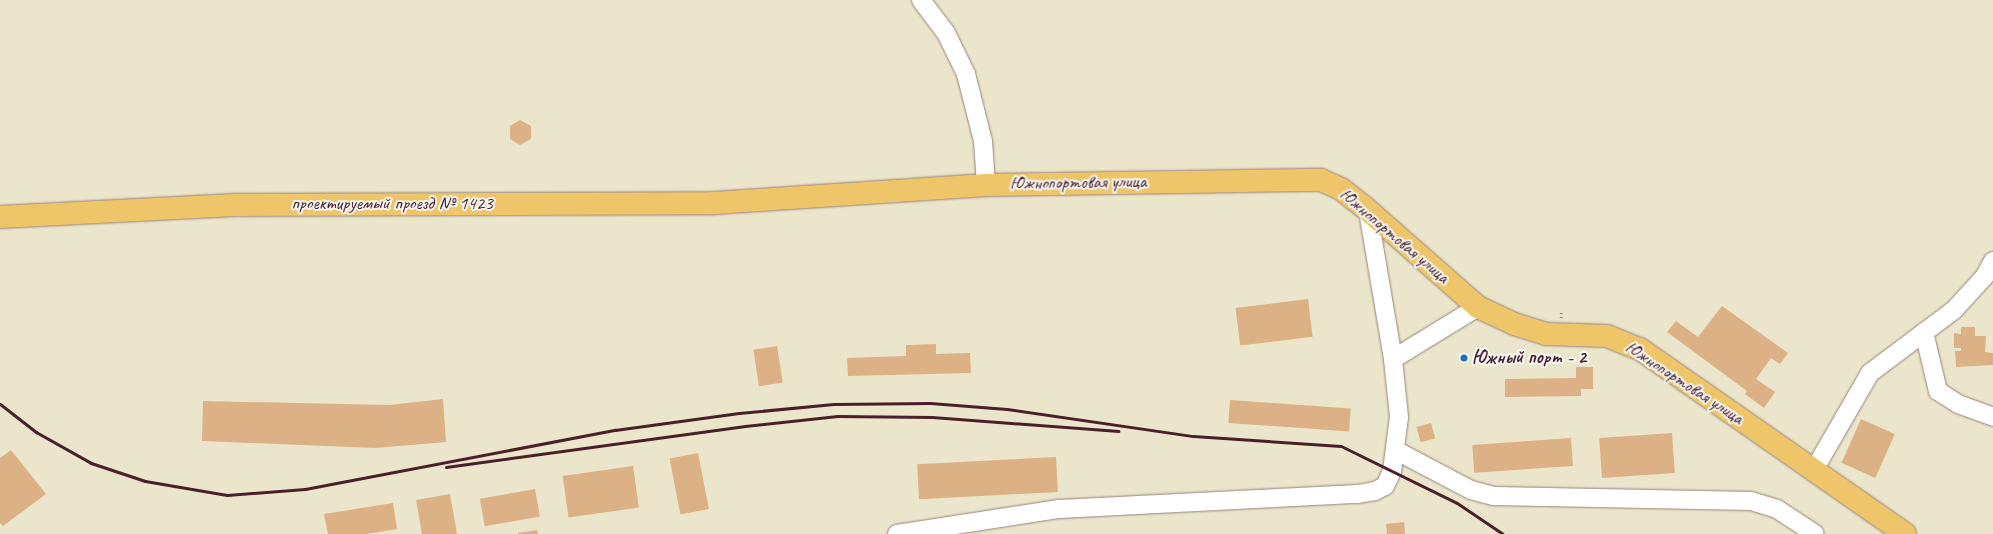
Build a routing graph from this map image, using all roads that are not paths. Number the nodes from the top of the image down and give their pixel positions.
1 (921, 0) edge
2 (986, 185) junction
3 (1368, 211) junction
4 (7, 217) edge
5 (1993, 261) edge
6 (1478, 307) junction
7 (1924, 332) junction
8 (1393, 359) junction
9 (1993, 417) edge
10 (1395, 450) junction
11 (1814, 470) junction
12 (897, 534) edge
13 (1815, 534) edge
14 (1905, 534) edge

1 - 2 street, Южнопортовая улица
2 - 3 main road, Южнопортовая улица
2 - 4 main road, проектируемый проезд № 1423
3 - 6 main road, Южнопортовая улица
3 - 8 street
5 - 7 street
6 - 8 street
6 - 11 main road, Южнопортовая улица
7 - 9 street
7 - 11 street
8 - 10 street
10 - 12 street
10 - 13 street
11 - 14 main road, Южнопортовая улица

